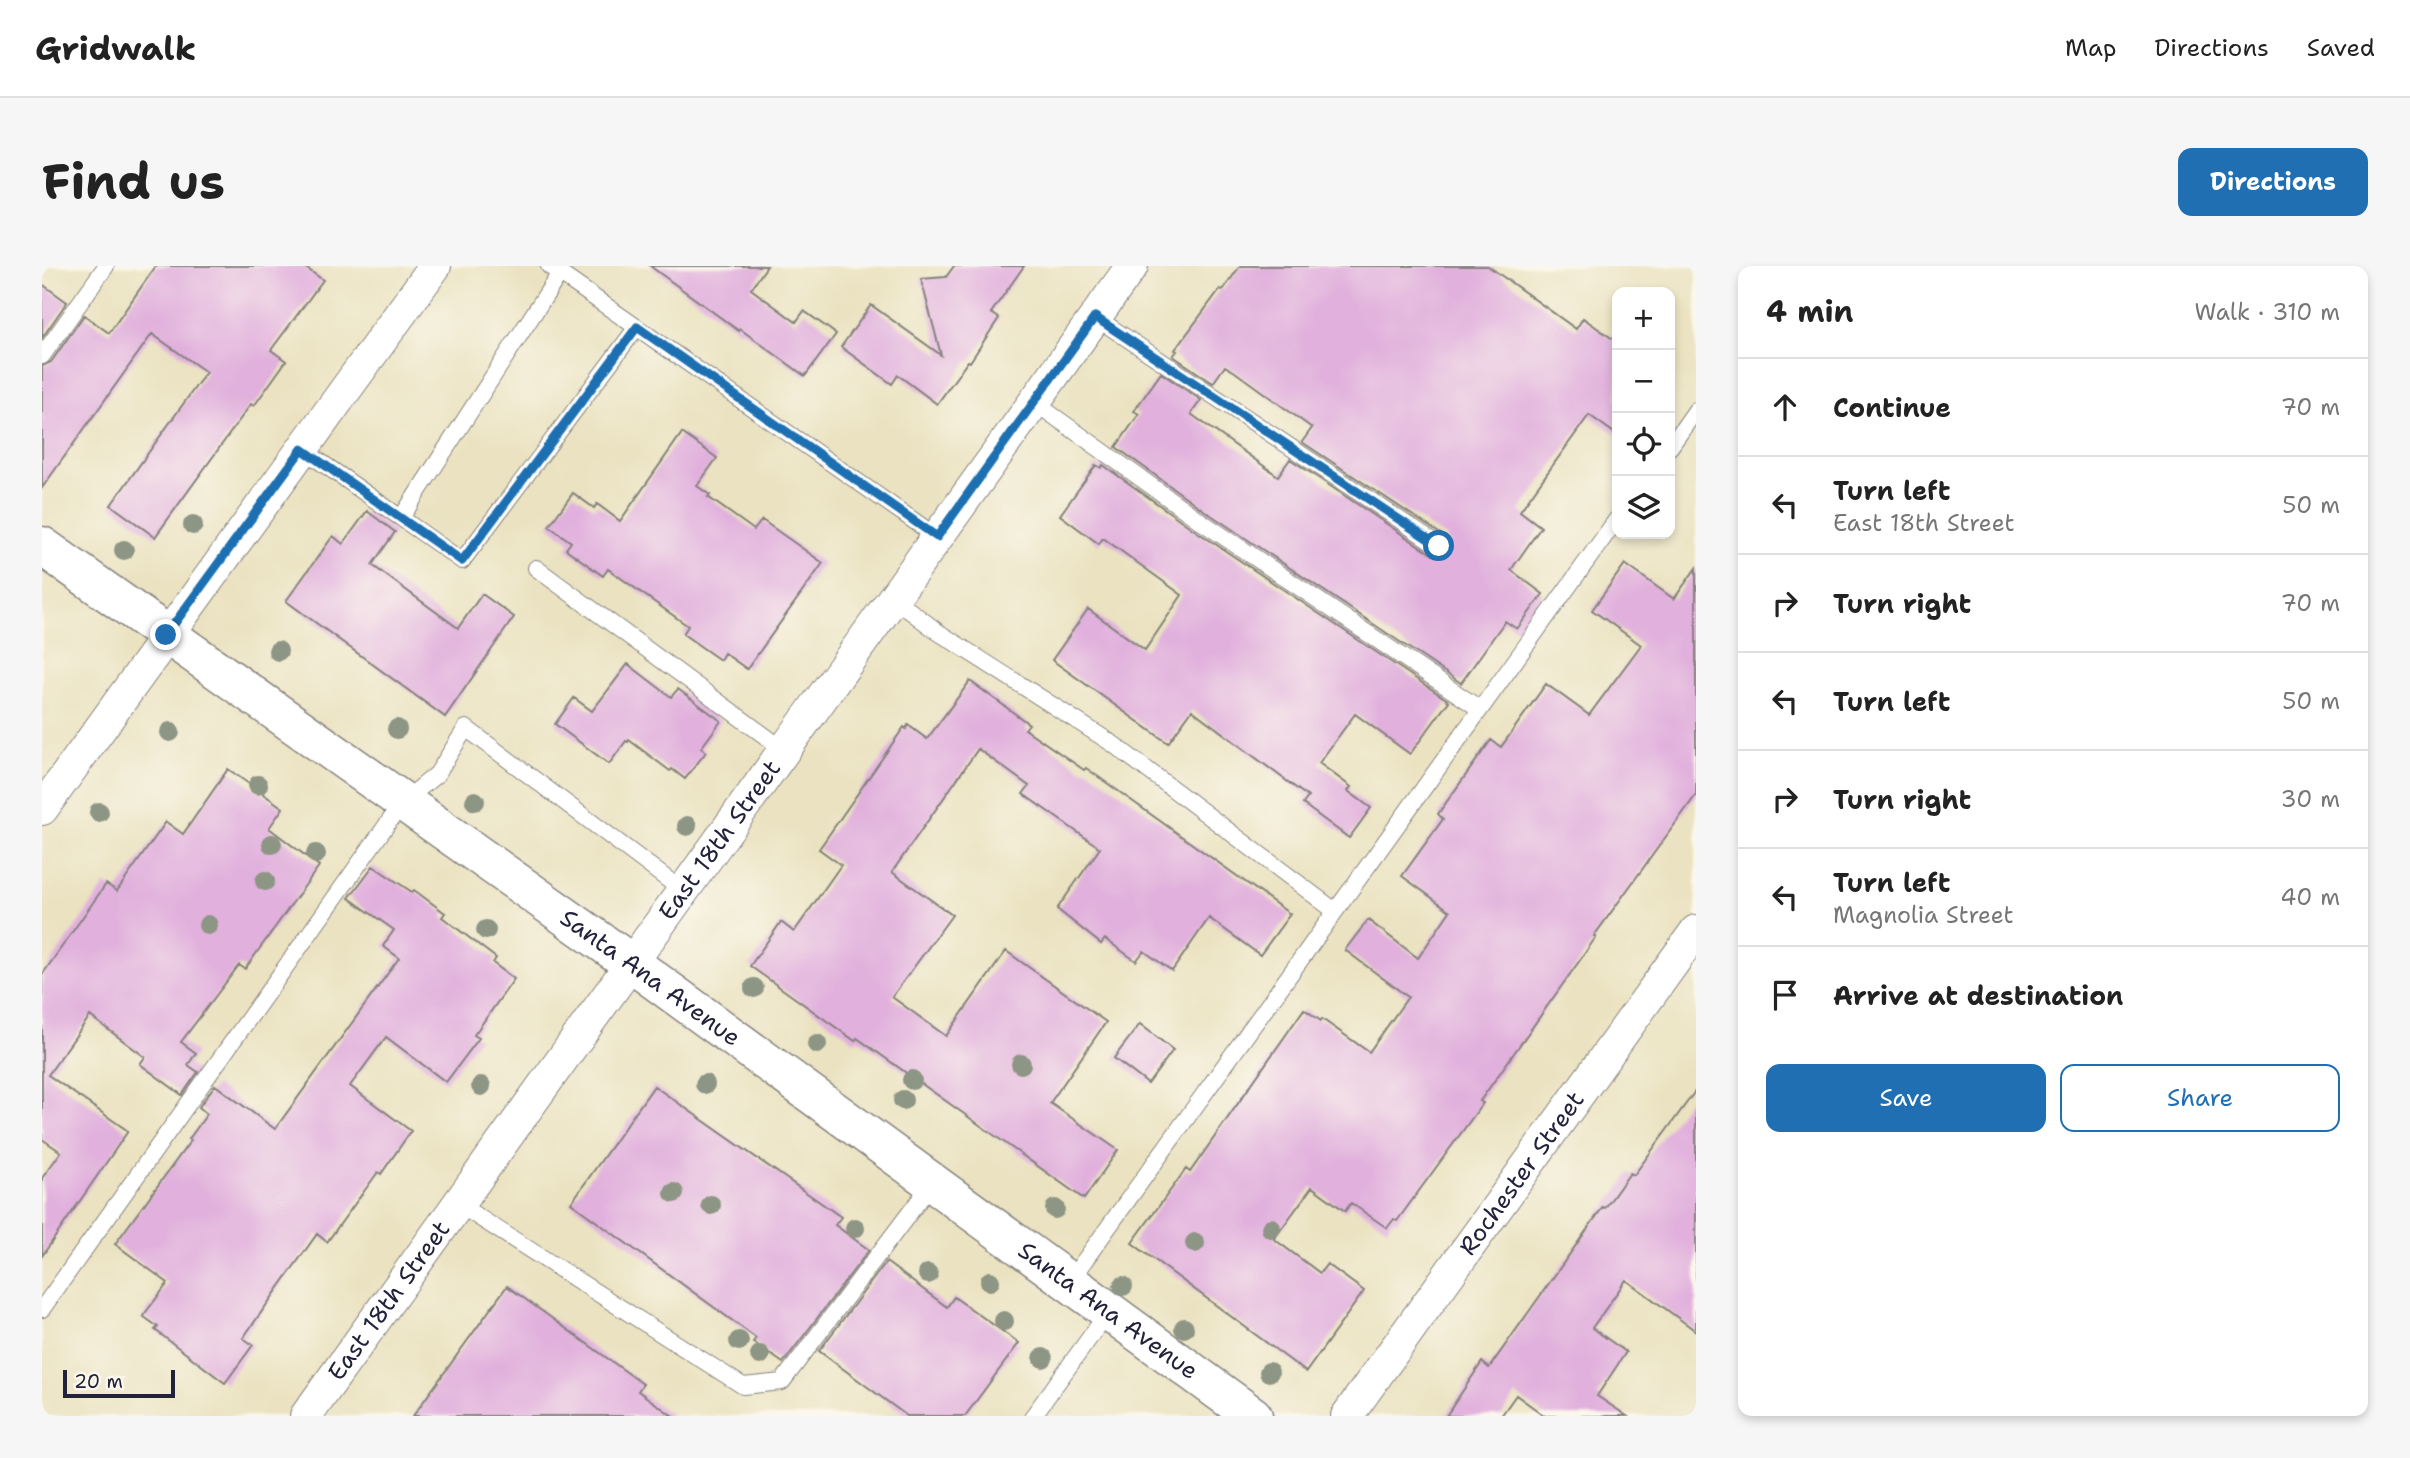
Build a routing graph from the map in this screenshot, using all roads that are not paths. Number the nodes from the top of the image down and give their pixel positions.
1 (106, 266) edge
2 (435, 266) edge
3 (1132, 266) edge
4 (555, 270) edge
5 (1095, 317) junction
6 (637, 327) junction
7 (42, 356) edge
8 (1034, 402) junction
9 (1696, 410) edge
10 (1675, 440) edge
11 (302, 449) junction
12 (401, 518) junction
13 (1612, 526) edge
14 (937, 537) junction
15 (42, 546) edge
16 (1439, 546) dead end
17 (536, 568) dead end
18 (893, 598) junction
19 (166, 635) junction
20 (1480, 709) junction
21 (784, 750) junction
22 (403, 802) junction
23 (42, 809) edge
24 (683, 891) junction
25 (1335, 911) junction
26 (1696, 931) edge
27 (631, 963) junction
28 (933, 1182) junction
29 (458, 1204) junction
30 (1069, 1282) junction
31 (42, 1309) edge
32 (1109, 1311) junction
33 (306, 1416) edge
34 (1033, 1416) edge
35 (1253, 1416) edge
36 (1347, 1416) edge

1 - 7 lane
2 - 11 street
3 - 5 street, East 18th Street
4 - 6 lane
4 - 12 lane
5 - 8 street, East 18th Street
5 - 16 lane
6 - 12 lane
6 - 14 lane
8 - 14 street, East 18th Street
8 - 20 lane
9 - 10 lane
11 - 12 lane
11 - 19 street
13 - 20 lane
14 - 18 street, East 18th Street
15 - 19 street, Santa Ana Avenue
17 - 21 lane
18 - 21 street, East 18th Street
18 - 25 lane
19 - 22 street, Santa Ana Avenue
19 - 23 street
20 - 25 lane
21 - 24 street, East 18th Street
22 - 24 lane
22 - 27 street, Santa Ana Avenue
22 - 31 lane
24 - 27 street, East 18th Street
25 - 30 lane
26 - 36 street, Rochester Street
27 - 28 street, Santa Ana Avenue
27 - 29 street, East 18th Street
28 - 29 lane
28 - 30 street, Santa Ana Avenue
29 - 33 street, East 18th Street
30 - 32 street, Santa Ana Avenue
32 - 34 lane
32 - 35 street, Santa Ana Avenue

